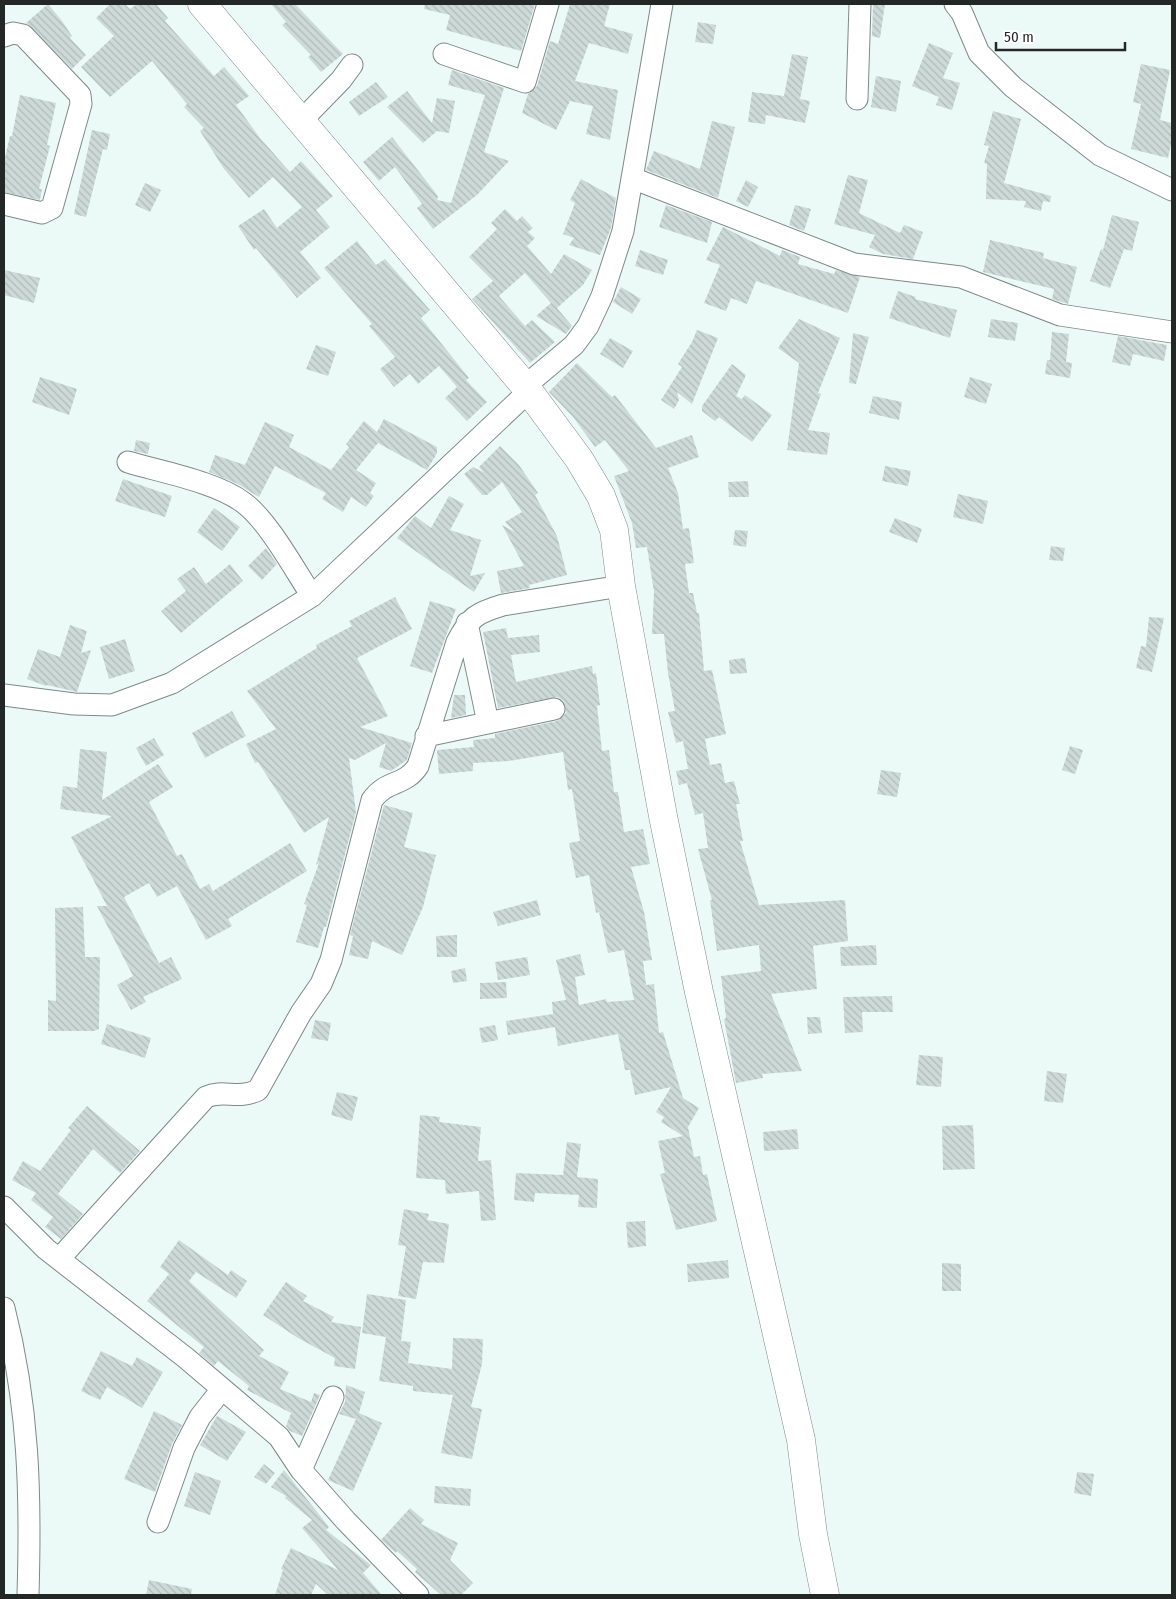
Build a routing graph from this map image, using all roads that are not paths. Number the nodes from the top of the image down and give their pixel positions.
1 (202, 4) edge
2 (548, 4) edge
3 (662, 4) edge
4 (860, 4) edge
5 (954, 4) edge
6 (4, 36) edge
7 (444, 54) dead end
8 (352, 65) dead end
9 (857, 99) dead end
10 (302, 120) junction
11 (632, 178) junction
12 (1172, 190) edge
13 (4, 204) edge
14 (1172, 332) edge
15 (527, 389) junction
16 (128, 462) dead end
17 (621, 586) junction
18 (312, 596) junction
19 (466, 623) junction
20 (4, 695) edge
21 (554, 708) dead end
22 (488, 723) junction
23 (426, 736) junction
24 (4, 1207) edge
25 (59, 1259) junction
26 (4, 1308) edge
27 (222, 1389) junction
28 (333, 1397) dead end
29 (300, 1470) junction
30 (158, 1522) dead end
31 (28, 1595) edge
32 (418, 1595) edge
33 (825, 1595) edge

1 - 10 highway
2 - 7 street
3 - 11 street
4 - 9 street
5 - 12 street
6 - 13 street
8 - 10 street
10 - 15 highway
11 - 14 street
11 - 15 street
15 - 17 highway
15 - 18 street
16 - 18 street
17 - 19 street
17 - 33 highway
18 - 20 street
19 - 22 street
19 - 23 street
21 - 22 street
22 - 23 street
23 - 25 street
24 - 25 street
25 - 27 street
26 - 31 street
27 - 29 street
27 - 30 street
28 - 29 street
29 - 32 street

